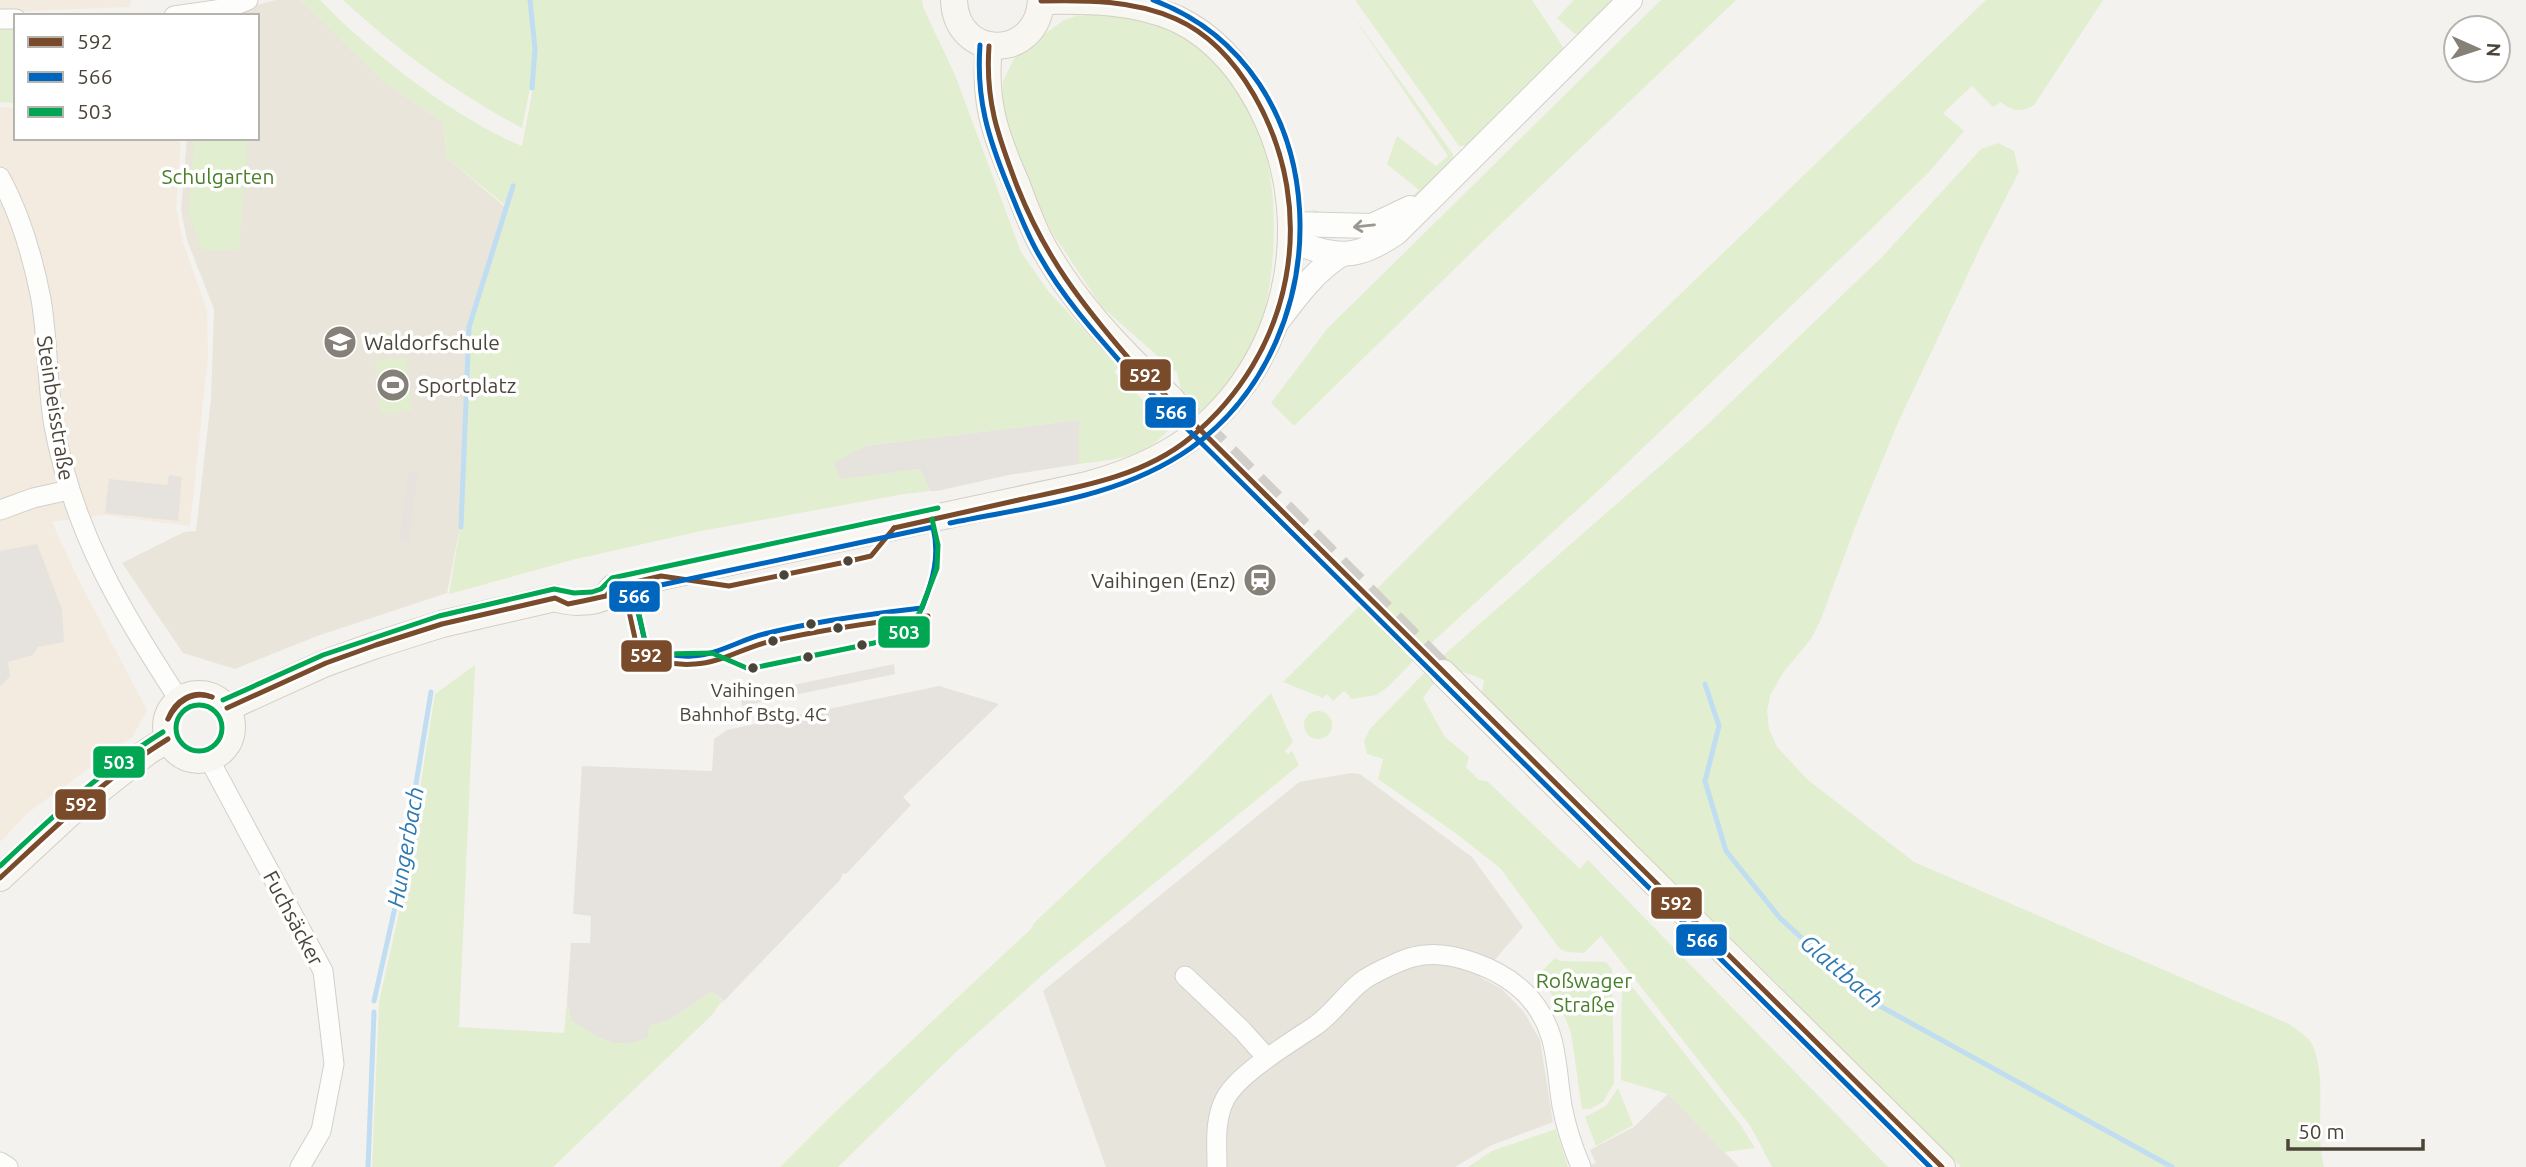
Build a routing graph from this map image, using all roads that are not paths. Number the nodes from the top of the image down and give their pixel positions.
1 (248, 0) edge
2 (954, 0) edge
3 (1630, 0) edge
4 (1041, 1) edge
5 (188, 14) edge
6 (989, 46) junction
7 (0, 177) edge
8 (1427, 200) junction
9 (1292, 233) junction
10 (1342, 254) junction
11 (1276, 323) junction
12 (1172, 400) tunnel mouth
13 (69, 490) junction
14 (0, 510) edge
15 (1443, 673) tunnel mouth
16 (180, 701) junction
17 (227, 708) junction
18 (168, 739) junction
19 (209, 760) junction
20 (0, 878) edge
21 (1185, 976) dead end
22 (1267, 1058) junction
23 (0, 1162) edge
24 (8, 1167) edge
25 (300, 1167) edge
26 (1217, 1167) edge
27 (1581, 1167) edge
28 (1942, 1167) edge

1 - 5 street
2 - 6 main road
3 - 8 street
4 - 6 main road
4 - 9 main road
6 - 12 main road
7 - 13 street, Steinbeisstraße
8 -> 9 street
8 - 10 street
9 - 10 street
9 - 11 main road
10 - 11 street
11 - 17 main road
13 - 14 street
13 - 16 street, Steinbeisstraße
15 - 28 main road
16 - 17 main road
16 - 18 main road
17 - 19 main road
18 - 19 main road
18 - 20 main road
19 - 25 street, Fuchsäcker
21 - 22 street
22 - 26 street
22 - 27 street
23 - 24 street

